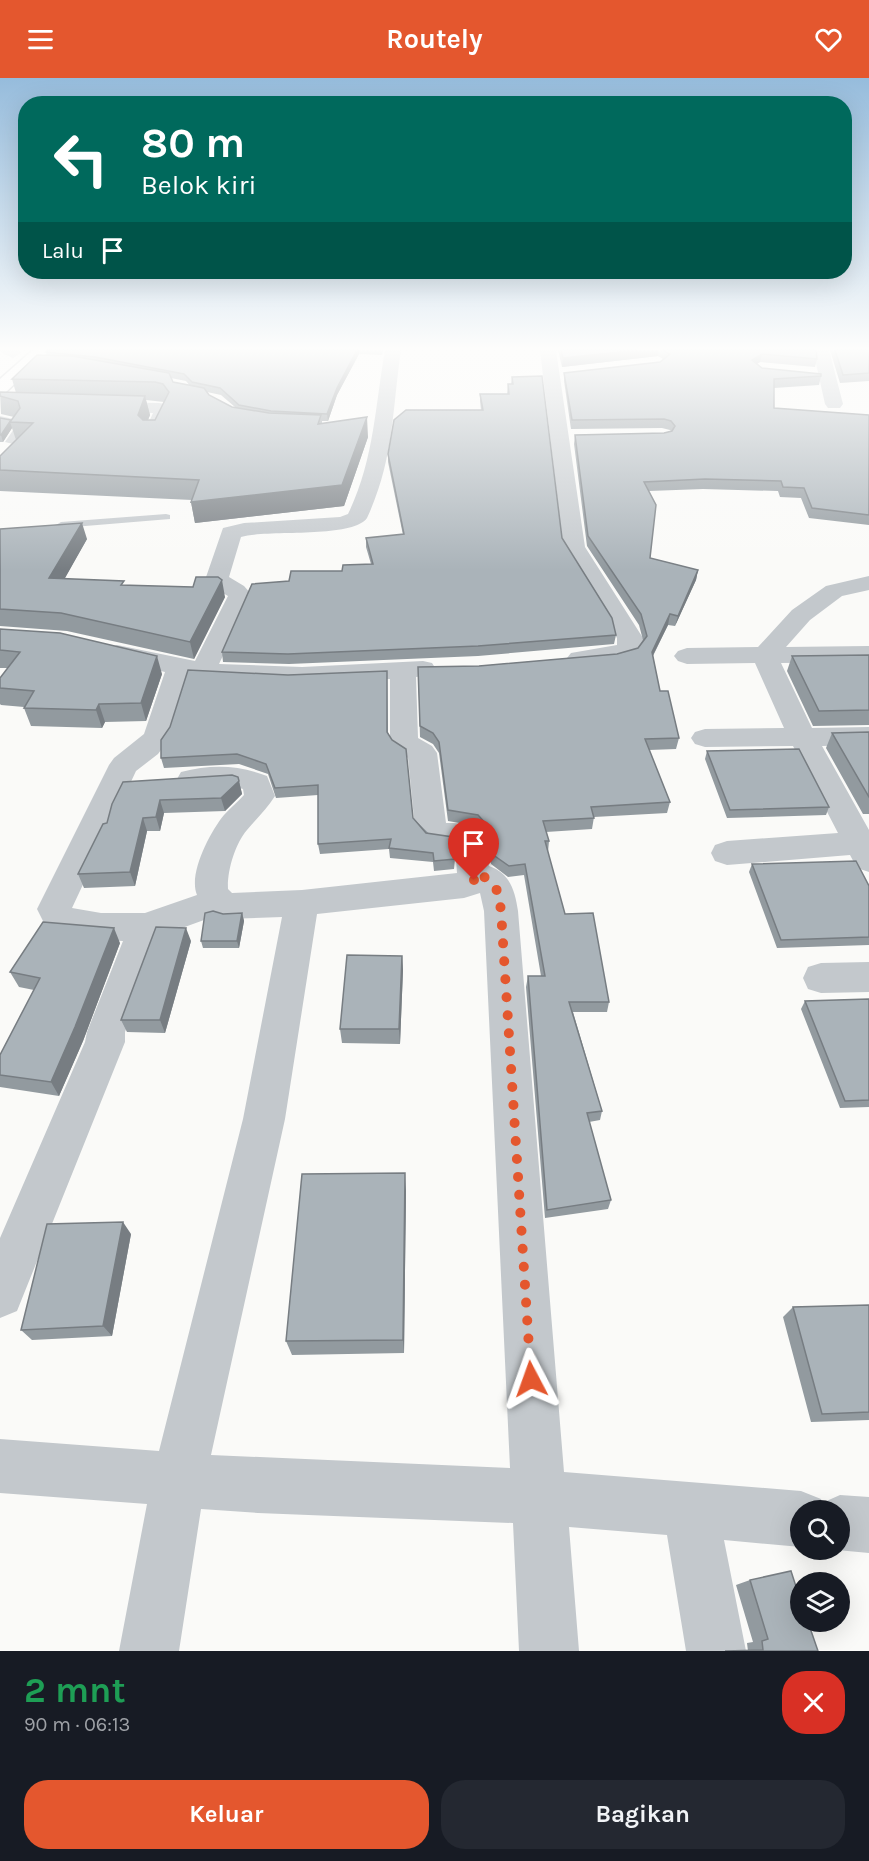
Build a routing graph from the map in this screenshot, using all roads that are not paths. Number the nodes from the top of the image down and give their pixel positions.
1 (19, 423) edge
2 (157, 423) edge
3 (384, 423) edge
4 (558, 423) edge
5 (363, 430) edge
6 (384, 430) junction
7 (153, 433) edge
8 (583, 436) edge
9 (561, 437) junction
10 (10, 442) edge
11 (166, 517) dead end
12 (47, 526) edge
13 (869, 583) edge
14 (99, 649) edge
15 (767, 653) junction
16 (869, 654) edge
17 (687, 656) dead end
18 (551, 662) edge
19 (446, 668) edge
20 (191, 669) junction
21 (403, 669) junction
22 (802, 736) junction
23 (869, 736) edge
24 (705, 738) dead end
25 (140, 782) junction
26 (865, 848) edge
27 (727, 853) dead end
28 (473, 874) junction
29 (218, 901) junction
30 (302, 903) junction
31 (146, 927) junction
32 (869, 977) edge
33 (821, 978) dead end
34 (0, 1294) edge
35 (0, 1466) edge
36 (179, 1479) junction
37 (539, 1497) junction
38 (690, 1510) junction
39 (790, 1518) edge
40 (850, 1524) edge
41 (869, 1525) edge
42 (149, 1651) edge
43 (549, 1651) edge
44 (716, 1651) edge

1 - 10 lane
2 - 7 street
3 - 6 street
4 - 9 street
5 - 6 street
6 - 20 street
8 - 9 street
9 - 18 street
11 - 12 lane
13 - 15 street
14 - 20 street
15 - 16 street
15 - 17 street
15 - 22 street
19 - 21 street
20 - 21 street
20 - 25 street
21 - 28 street
22 - 23 street
22 - 24 street
22 - 26 street
25 - 29 street
25 - 31 street
26 - 27 street
28 - 30 street
28 - 37 street
29 - 30 street
29 - 31 street
30 - 36 street
31 - 34 street
32 - 33 street
35 - 36 street
36 - 37 street
36 - 42 street
37 - 38 street
37 - 43 street
38 - 39 street
38 - 44 street
40 - 41 street

